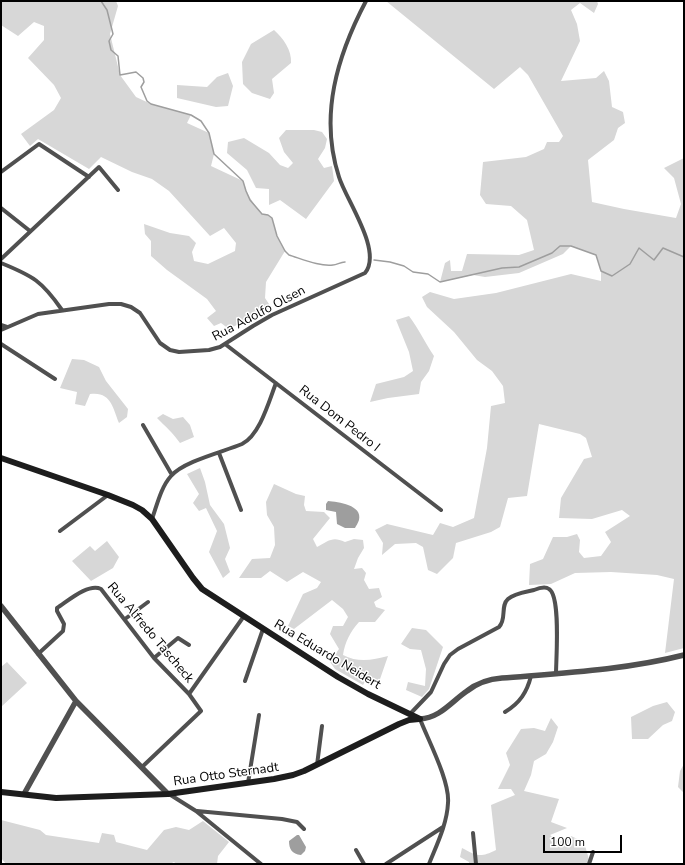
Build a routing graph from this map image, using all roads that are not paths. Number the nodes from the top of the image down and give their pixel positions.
1 (366, 1) edge
2 (1, 172) edge
3 (89, 177) junction
4 (118, 190) dead end
5 (1, 208) edge
6 (30, 231) junction
7 (1, 259) edge
8 (1, 263) edge
9 (62, 310) junction
10 (1, 325) edge
11 (7, 327) junction
12 (1, 330) edge
13 (1, 344) edge
14 (225, 344) junction
15 (55, 379) dead end
16 (276, 383) junction
17 (143, 425) dead end
18 (219, 453) junction
19 (1, 458) edge
20 (172, 475) junction
21 (108, 495) junction
22 (241, 510) dead end
23 (441, 510) dead end
24 (152, 519) junction
25 (60, 531) dead end
26 (148, 602) dead end
27 (1, 606) edge
28 (244, 616) junction
29 (125, 619) junction
30 (263, 629) junction
31 (189, 645) dead end
32 (38, 654) junction
33 (684, 655) edge
34 (154, 658) junction
35 (556, 674) junction
36 (531, 676) junction
37 (245, 681) dead end
38 (189, 694) junction
39 (76, 701) junction
40 (505, 712) dead end
41 (410, 714) junction
42 (259, 716) dead end
43 (420, 719) junction
44 (322, 726) dead end
45 (317, 765) junction
46 (142, 767) junction
47 (248, 783) junction
48 (1, 792) edge
49 (24, 794) junction
50 (168, 794) junction
51 (196, 811) junction
52 (444, 826) junction
53 (304, 829) dead end
54 (473, 833) dead end
55 (356, 850) dead end
56 (593, 852) dead end
57 (261, 864) edge
58 (364, 864) edge
59 (386, 864) edge
60 (429, 864) edge
61 (476, 864) edge
62 (589, 864) edge

1 - 14 street, Rua Adolfo Olsen
2 - 3 street
3 - 4 street
3 - 6 street
5 - 6 street
6 - 7 street
8 - 9 street
9 - 11 street, Rua Adolfo Olsen
9 - 14 street, Rua Adolfo Olsen
10 - 11 street
11 - 12 street, Rua Adolfo Olsen
13 - 15 street
14 - 16 street, Rua Dom Pedro I
16 - 18 street
16 - 23 street, Rua Dom Pedro I
17 - 20 street
18 - 20 street
18 - 22 street
19 - 21 main road, Rua Eduardo Neidert
20 - 24 street
21 - 24 main road, Rua Eduardo Neidert
21 - 25 street
24 - 28 main road, Rua Eduardo Neidert
26 - 29 street
27 - 32 street
28 - 30 main road, Rua Eduardo Neidert
28 - 38 street
29 - 32 street, Rua Alfredo Tascheck
29 - 34 street, Rua Alfredo Tascheck
30 - 37 street
30 - 41 main road, Rua Eduardo Neidert
31 - 34 street
32 - 39 street
33 - 35 street
34 - 38 street, Rua Alfredo Tascheck
35 - 36 street
35 - 41 street
36 - 40 street
36 - 43 street
38 - 46 street, Rua Alfredo Tascheck
39 - 46 street
39 - 49 street
41 - 43 main road, Rua Eduardo Neidert
42 - 47 street
43 - 45 main road, Rua Otto Sternadt
43 - 52 street
44 - 45 street
45 - 47 main road, Rua Otto Sternadt
46 - 50 street
47 - 50 main road, Rua Otto Sternadt
48 - 49 main road, Rua Otto Sternadt
49 - 50 main road, Rua Otto Sternadt
50 - 51 street
51 - 53 street
51 - 57 street
52 - 59 street
52 - 60 street
54 - 61 street
55 - 58 street
56 - 62 street

